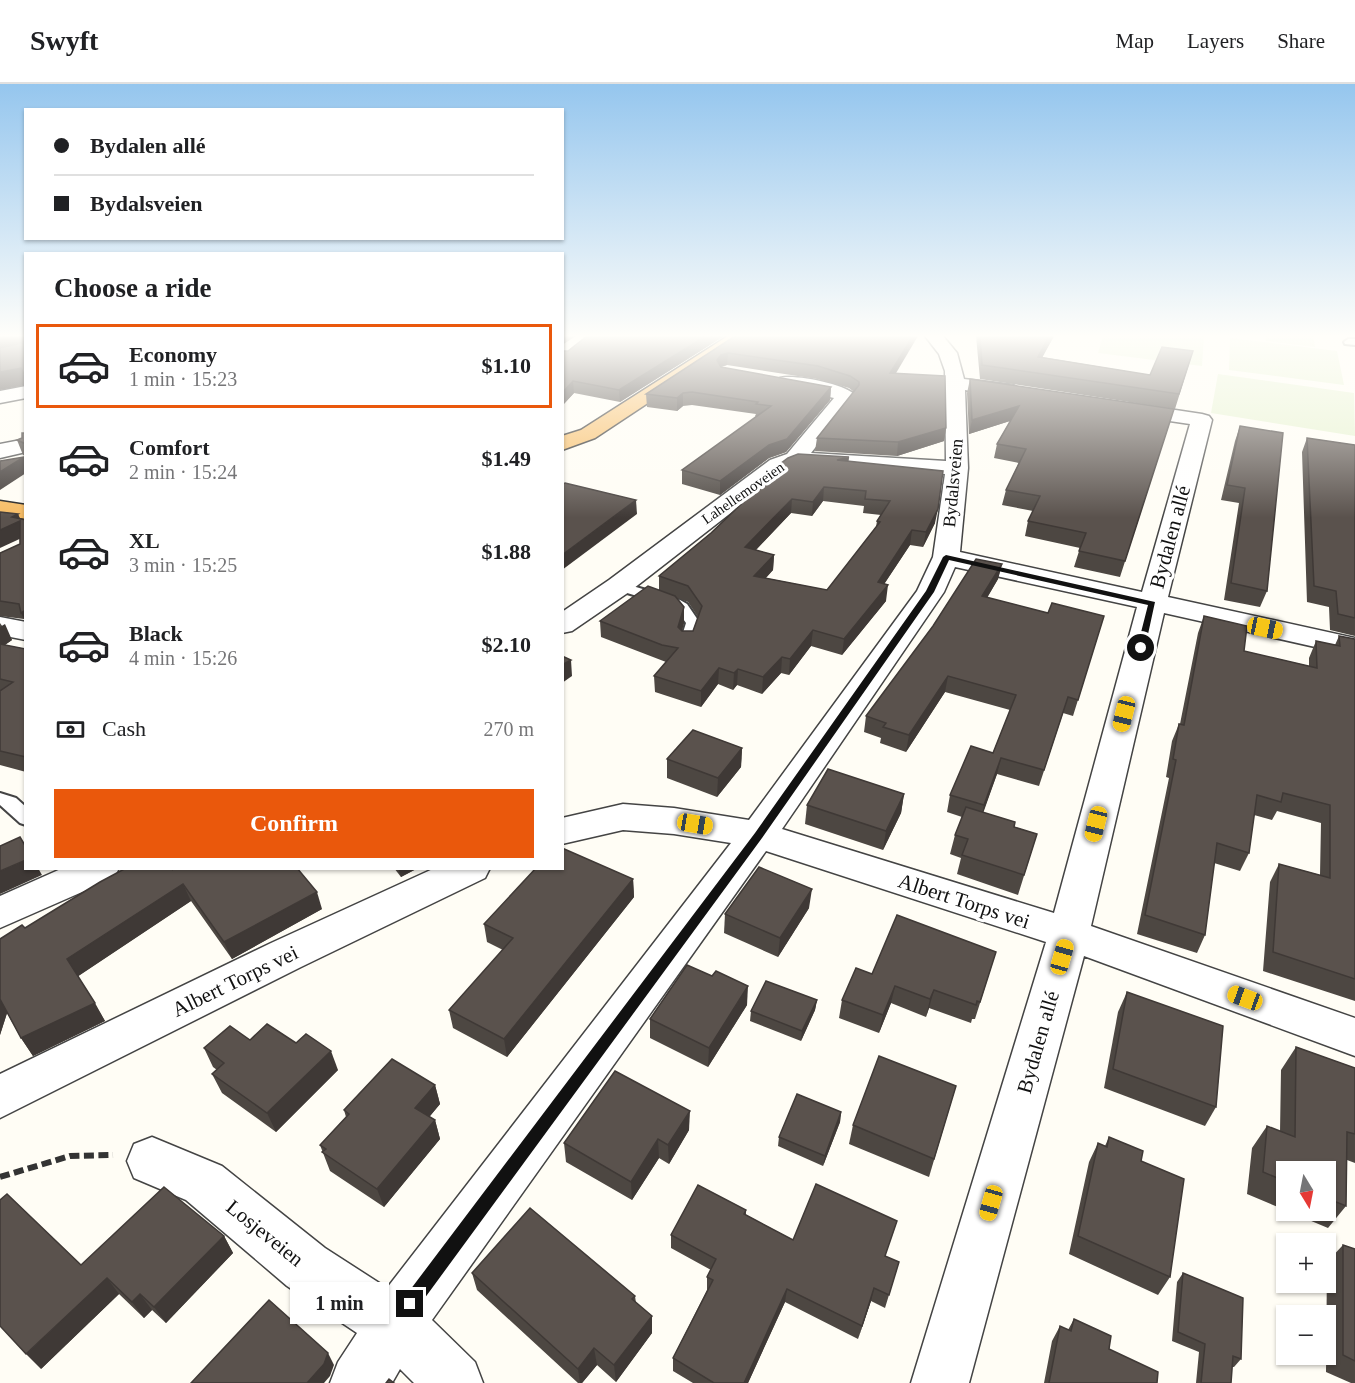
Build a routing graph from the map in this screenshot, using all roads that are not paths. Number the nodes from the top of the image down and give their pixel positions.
1 (646, 397) edge
2 (845, 397) edge
3 (955, 397) edge
4 (1105, 405) edge
5 (564, 443) edge
6 (24, 445) edge
7 (0, 451) edge
8 (795, 459) junction
9 (957, 468) junction
10 (0, 508) edge
11 (24, 512) edge
12 (946, 557) junction
13 (619, 586) junction
14 (1152, 604) junction
15 (564, 624) edge
16 (0, 626) edge
17 (24, 631) edge
18 (687, 642) edge
19 (1355, 647) edge
20 (0, 800) edge
21 (24, 817) edge
22 (564, 831) edge
23 (758, 835) junction
24 (96, 870) edge
25 (467, 870) edge
26 (0, 913) edge
27 (1069, 934) junction
28 (1355, 1037) edge
29 (0, 1097) edge
30 (152, 1161) road end
31 (396, 1323) junction
32 (359, 1383) edge
33 (454, 1383) edge
34 (940, 1383) edge

1 - 5 highway
2 - 8 street
3 - 9 street, Bydalsveien
4 - 14 street, Bydalen allé
6 - 7 street
8 - 9 street, Lahellemoveien
8 - 13 street, Lahellemoveien
9 - 12 street, Bydalsveien
10 - 11 highway
12 - 14 street
12 - 23 street, Bydalsveien
13 - 15 street, Lahellemoveien
13 - 18 lane
14 - 19 street
14 - 27 street, Bydalen allé
16 - 17 street
20 - 21 lane
22 - 23 street, Albert Torps vei
23 - 27 street, Albert Torps vei
23 - 31 street, Bydalsveien
24 - 26 street
25 - 29 street, Albert Torps vei
27 - 28 street, Albert Torps vei
27 - 34 street, Bydalen allé
30 - 31 street, Losjeveien
31 - 32 street, Bydalsveien
31 - 33 street, Losjeveien

